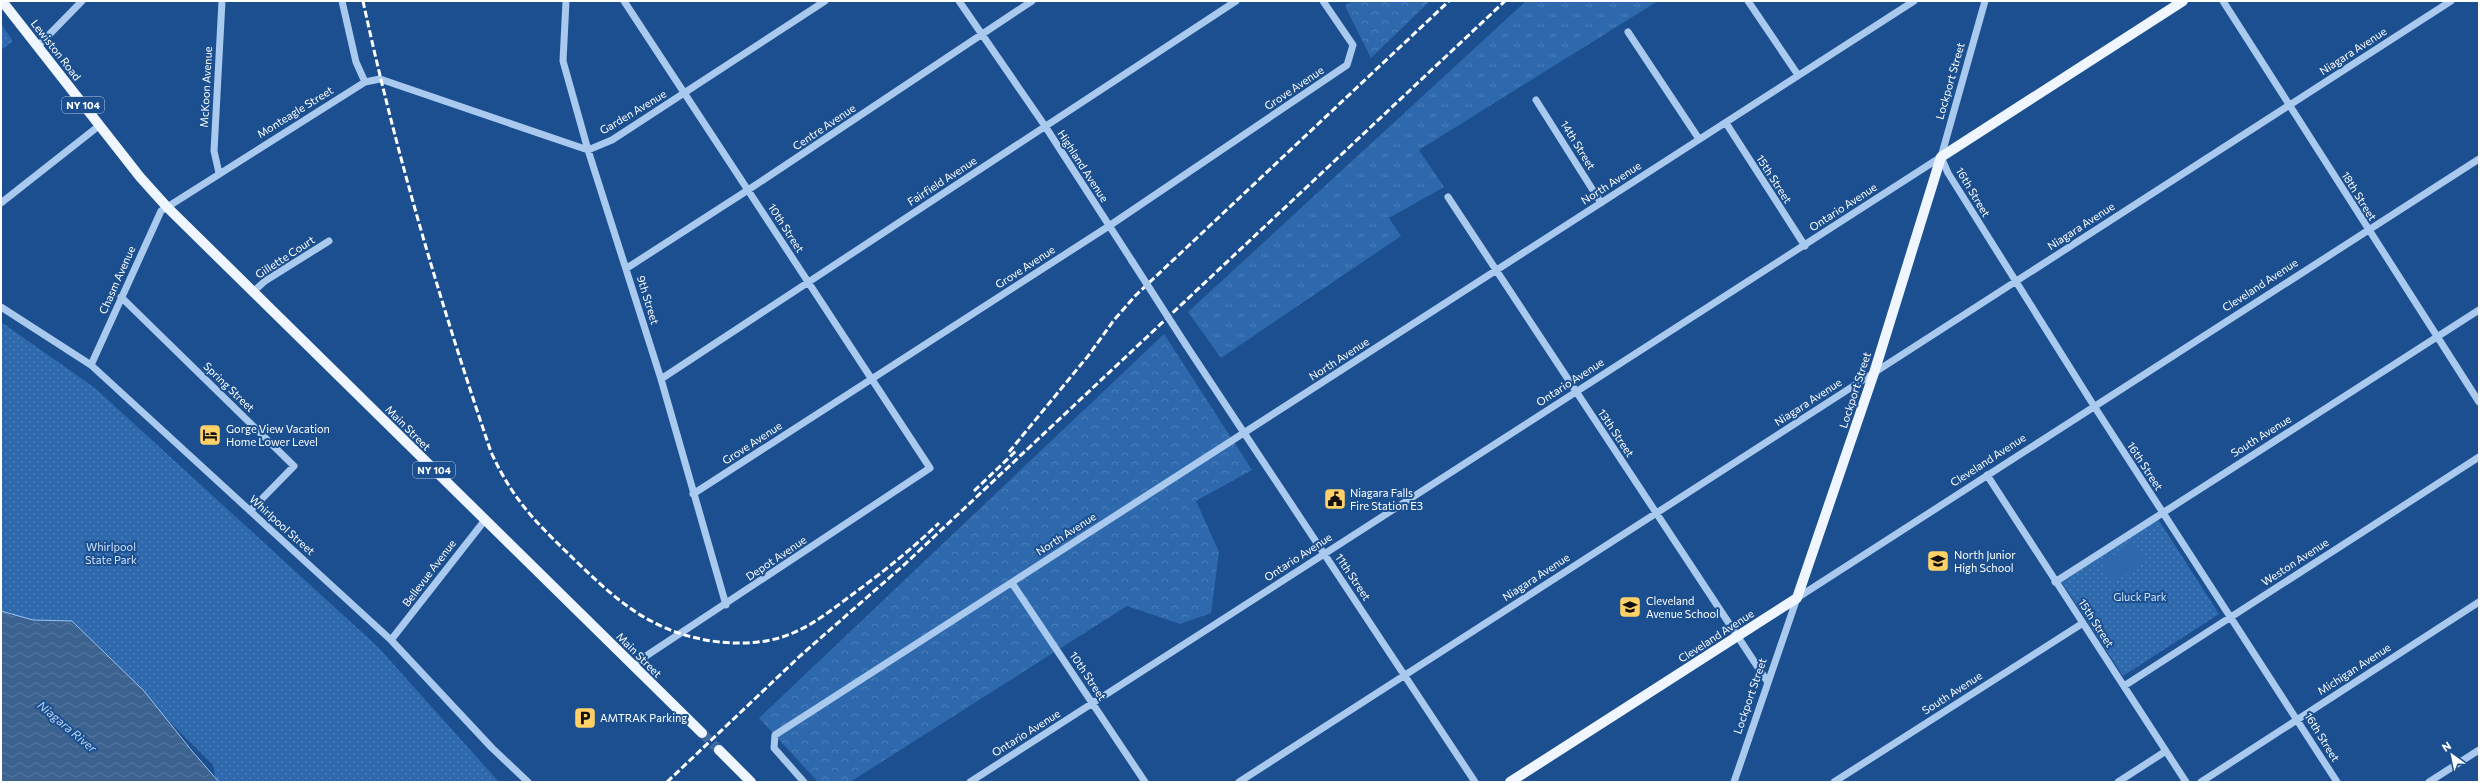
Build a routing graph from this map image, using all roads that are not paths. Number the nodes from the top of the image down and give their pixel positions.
1 (2, 1) edge
2 (82, 1) edge
3 (222, 1) edge
4 (342, 1) edge
5 (566, 1) edge
6 (624, 1) edge
7 (825, 1) edge
8 (959, 1) edge
9 (1032, 1) edge
10 (1236, 1) edge
11 (1323, 1) edge
12 (1748, 1) edge
13 (1914, 1) edge
14 (1985, 1) edge
15 (2183, 1) edge
16 (2223, 1) edge
17 (2451, 1) edge
18 (1628, 32) dead end
19 (981, 35) junction
20 (38, 46) junction
21 (1798, 75) junction
22 (365, 82) junction
23 (685, 94) junction
24 (1536, 100) dead end
25 (2289, 106) junction
26 (1726, 123) junction
27 (100, 125) junction
28 (1045, 126) junction
29 (1699, 139) junction
30 (588, 150) junction
31 (1941, 157) junction
32 (2479, 159) edge
33 (219, 173) junction
34 (748, 190) junction
35 (1448, 197) dead end
36 (1, 203) edge
37 (1601, 203) junction
38 (167, 206) junction
39 (1109, 226) junction
40 (2368, 230) junction
41 (329, 241) dead end
42 (1805, 246) junction
43 (627, 268) junction
44 (1496, 271) junction
45 (2015, 281) junction
46 (808, 282) junction
47 (253, 292) junction
48 (121, 297) junction
49 (1, 307) edge
50 (2479, 310) edge
51 (2437, 337) junction
52 (1186, 344) joint
53 (91, 365) junction
54 (1874, 373) junction
55 (872, 378) junction
56 (661, 379) junction
57 (1576, 392) junction
58 (2479, 402) edge
59 (2094, 406) junction
60 (1245, 432) junction
61 (2479, 457) edge
62 (930, 468) joint
63 (1987, 475) junction
64 (693, 494) junction
65 (250, 511) junction
66 (2162, 512) junction
67 (1656, 513) junction
68 (485, 520) junction
69 (1325, 554) junction
70 (2055, 582) junction
71 (1012, 583) junction
72 (1797, 598) junction
73 (2479, 602) edge
74 (726, 605) junction
75 (2230, 617) junction
76 (2083, 623) junction
77 (1736, 637) junction
78 (391, 640) junction
79 (634, 666) junction
80 (1405, 675) junction
81 (1767, 681) junction
82 (2124, 686) junction
83 (1093, 704) junction
84 (2298, 719) junction
85 (702, 733) tunnel mouth
86 (719, 750) tunnel mouth
87 (2479, 750) edge
88 (2166, 751) junction
89 (528, 782) edge
90 (751, 782) edge
91 (804, 782) edge
92 (970, 782) edge
93 (1145, 782) edge
94 (1239, 782) edge
95 (1475, 782) edge
96 (1510, 782) edge
97 (1734, 782) edge
98 (1834, 782) edge
99 (2118, 782) edge
100 (2186, 782) edge
101 (2201, 782) edge
102 (2337, 782) edge
103 (2429, 782) edge

1 - 20 main road, Lewiston Road / NY 104
2 - 20 street
3 - 33 street, McKoon Avenue
4 - 22 street
5 - 30 street, 9th Street
6 - 23 street, 10th Street
7 - 23 street, Garden Avenue
8 - 19 street, Highland Avenue
9 - 19 street, Centre Avenue
10 - 28 street, Fairfield Avenue
11 - 39 street, Grove Avenue
12 - 21 street
13 - 21 street, North Avenue
14 - 31 street, Lockport Street
15 - 31 main road, Ontario Avenue
16 - 25 street, 18th Street
17 - 25 street, Niagara Avenue
18 - 29 street
19 - 28 street, Highland Avenue
19 - 34 street, Centre Avenue
20 - 27 main road, Lewiston Road / NY 104
21 - 26 street, North Avenue
22 - 30 street
22 - 33 street, Monteagle Street
23 - 30 street, Garden Avenue
23 - 34 street, 10th Street
24 - 37 street, 14th Street
25 - 40 street, 18th Street
25 - 45 street, Niagara Avenue
26 - 29 street, North Avenue
26 - 42 street, 15th Street
27 - 36 street
27 - 38 main road, Lewiston Road / NY 104
28 - 39 street, Highland Avenue
28 - 46 street, Fairfield Avenue
29 - 37 street, North Avenue
30 - 43 street, 9th Street
31 - 42 street, Ontario Avenue
31 - 45 street, 16th Street
31 - 54 main road, Lockport Street
32 - 40 street, Cleveland Avenue
33 - 38 street, Monteagle Street
34 - 43 street, Centre Avenue
34 - 46 street, 10th Street
35 - 44 street, 13th Street
37 - 44 street, North Avenue
38 - 47 main road, Main Street / NY 104
38 - 48 street, Chasm Avenue
39 - 52 street, Highland Avenue, bridge
39 - 55 street, Grove Avenue
40 - 51 street, 18th Street
40 - 59 street, Cleveland Avenue
41 - 47 street, Gillette Court
42 - 57 street, Ontario Avenue
43 - 56 street, 9th Street
44 - 57 street, 13th Street
44 - 60 street, North Avenue
45 - 54 street, Niagara Avenue
45 - 59 street, 16th Street
46 - 55 street, 10th Street
46 - 56 street, Fairfield Avenue
47 - 68 main road, Main Street / NY 104
48 - 53 street, Chasm Avenue
48 - 65 street, Spring Street
49 - 53 street, Whirlpool Street
50 - 51 street, South Avenue
51 - 58 street, 18th Street
51 - 66 street, South Avenue
52 - 60 street, 11th Street
53 - 65 street, Whirlpool Street
54 - 67 street, Niagara Avenue
54 - 72 main road, Lockport Street
55 - 62 street, 10th Street
55 - 64 street, Grove Avenue
56 - 64 street, 9th Street
57 - 67 street, 13th Street
57 - 69 street, Ontario Avenue
59 - 63 street, Cleveland Avenue
59 - 66 street, 16th Street
60 - 69 street, 11th Street
60 - 71 street, North Avenue
61 - 75 street, Weston Avenue
62 - 74 street, Depot Avenue
63 - 70 street, 15th Street
63 - 72 street, Cleveland Avenue
64 - 74 street, 9th Street
65 - 78 street, Whirlpool Street
66 - 70 street, South Avenue
66 - 75 street, 16th Street
67 - 77 street, 13th Street
67 - 80 street, Niagara Avenue
68 - 78 street, Bellevue Avenue
68 - 79 main road, Main Street / NY 104
69 - 80 street, 11th Street
69 - 83 street, Ontario Avenue
70 - 76 street, 15th Street
71 - 83 street, 10th Street
71 - 91 street, North Avenue
72 - 77 main road, Cleveland Avenue
72 - 81 street, Lockport Street
73 - 84 street, Michigan Avenue
74 - 79 street, Depot Avenue
75 - 82 street, Weston Avenue
75 - 84 street, 16th Street
76 - 82 street, 15th Street
76 - 98 street, South Avenue
77 - 81 street, 13th Street
77 - 96 main road, Cleveland Avenue
78 - 89 street, Whirlpool Street
79 - 85 main road, Main Street / NY 104
80 - 94 street, Niagara Avenue
80 - 95 street, 11th Street
81 - 97 street, Lockport Street
82 - 88 street, 15th Street
83 - 92 street, Ontario Avenue
83 - 93 street, 10th Street
84 - 101 street, Michigan Avenue
84 - 102 street, 16th Street
86 - 90 main road
87 - 103 street
88 - 99 street
88 - 100 street, 15th Street

